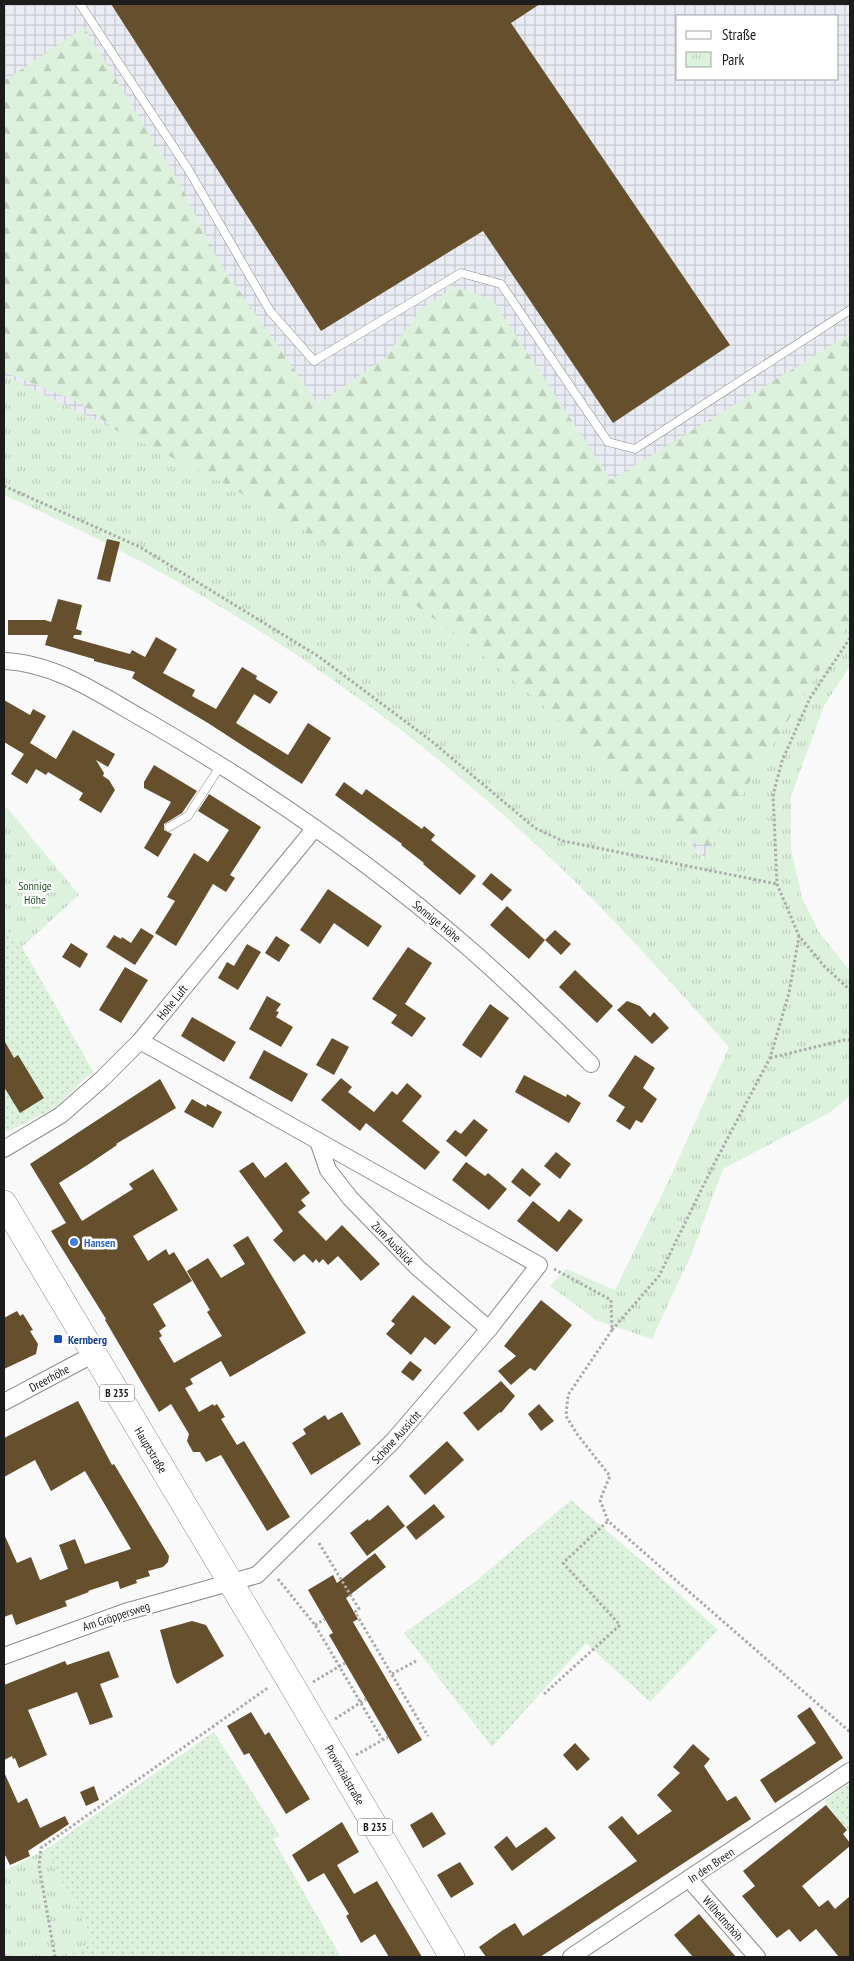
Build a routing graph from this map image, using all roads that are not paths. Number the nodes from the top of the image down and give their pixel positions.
1 (80, 4) edge
2 (850, 310) edge
3 (4, 661) edge
4 (221, 765) junction
5 (169, 827) dead end
6 (315, 828) junction
7 (140, 1041) junction
8 (591, 1064) dead end
9 (318, 1142) junction
10 (4, 1149) edge
11 (4, 1203) edge
12 (489, 1329) junction
13 (94, 1354) junction
14 (4, 1402) edge
15 (230, 1582) junction
16 (4, 1656) edge
17 (294, 1688) joint
18 (850, 1772) edge
19 (690, 1879) junction
20 (452, 1957) edge
21 (571, 1957) edge
22 (757, 1957) edge

1 - 2 lane
3 - 4 street, Sonnige Höhe
4 - 5 lane
4 - 6 street, Sonnige Höhe
6 - 7 street, Hohe Luft
6 - 8 street, Sonnige Höhe
7 - 9 street
7 - 10 street, Hohe Luft
9 - 12 street, Zum Ausblick
9 - 12 street, Schöne Aussicht
11 - 13 main road, Hauptstraße / B 235
12 - 15 street, Schöne Aussicht
13 - 14 street, Dreerhöhe
13 - 15 main road, Hauptstraße / B 235
15 - 16 street, Am Gröppersweg
15 - 17 main road, Hauptstraße / B 235
17 - 20 main road, Provinzialstraße / B 235
18 - 19 street, In den Breen
19 - 21 street, In den Breen
19 - 22 street, Wilhelmshöh

